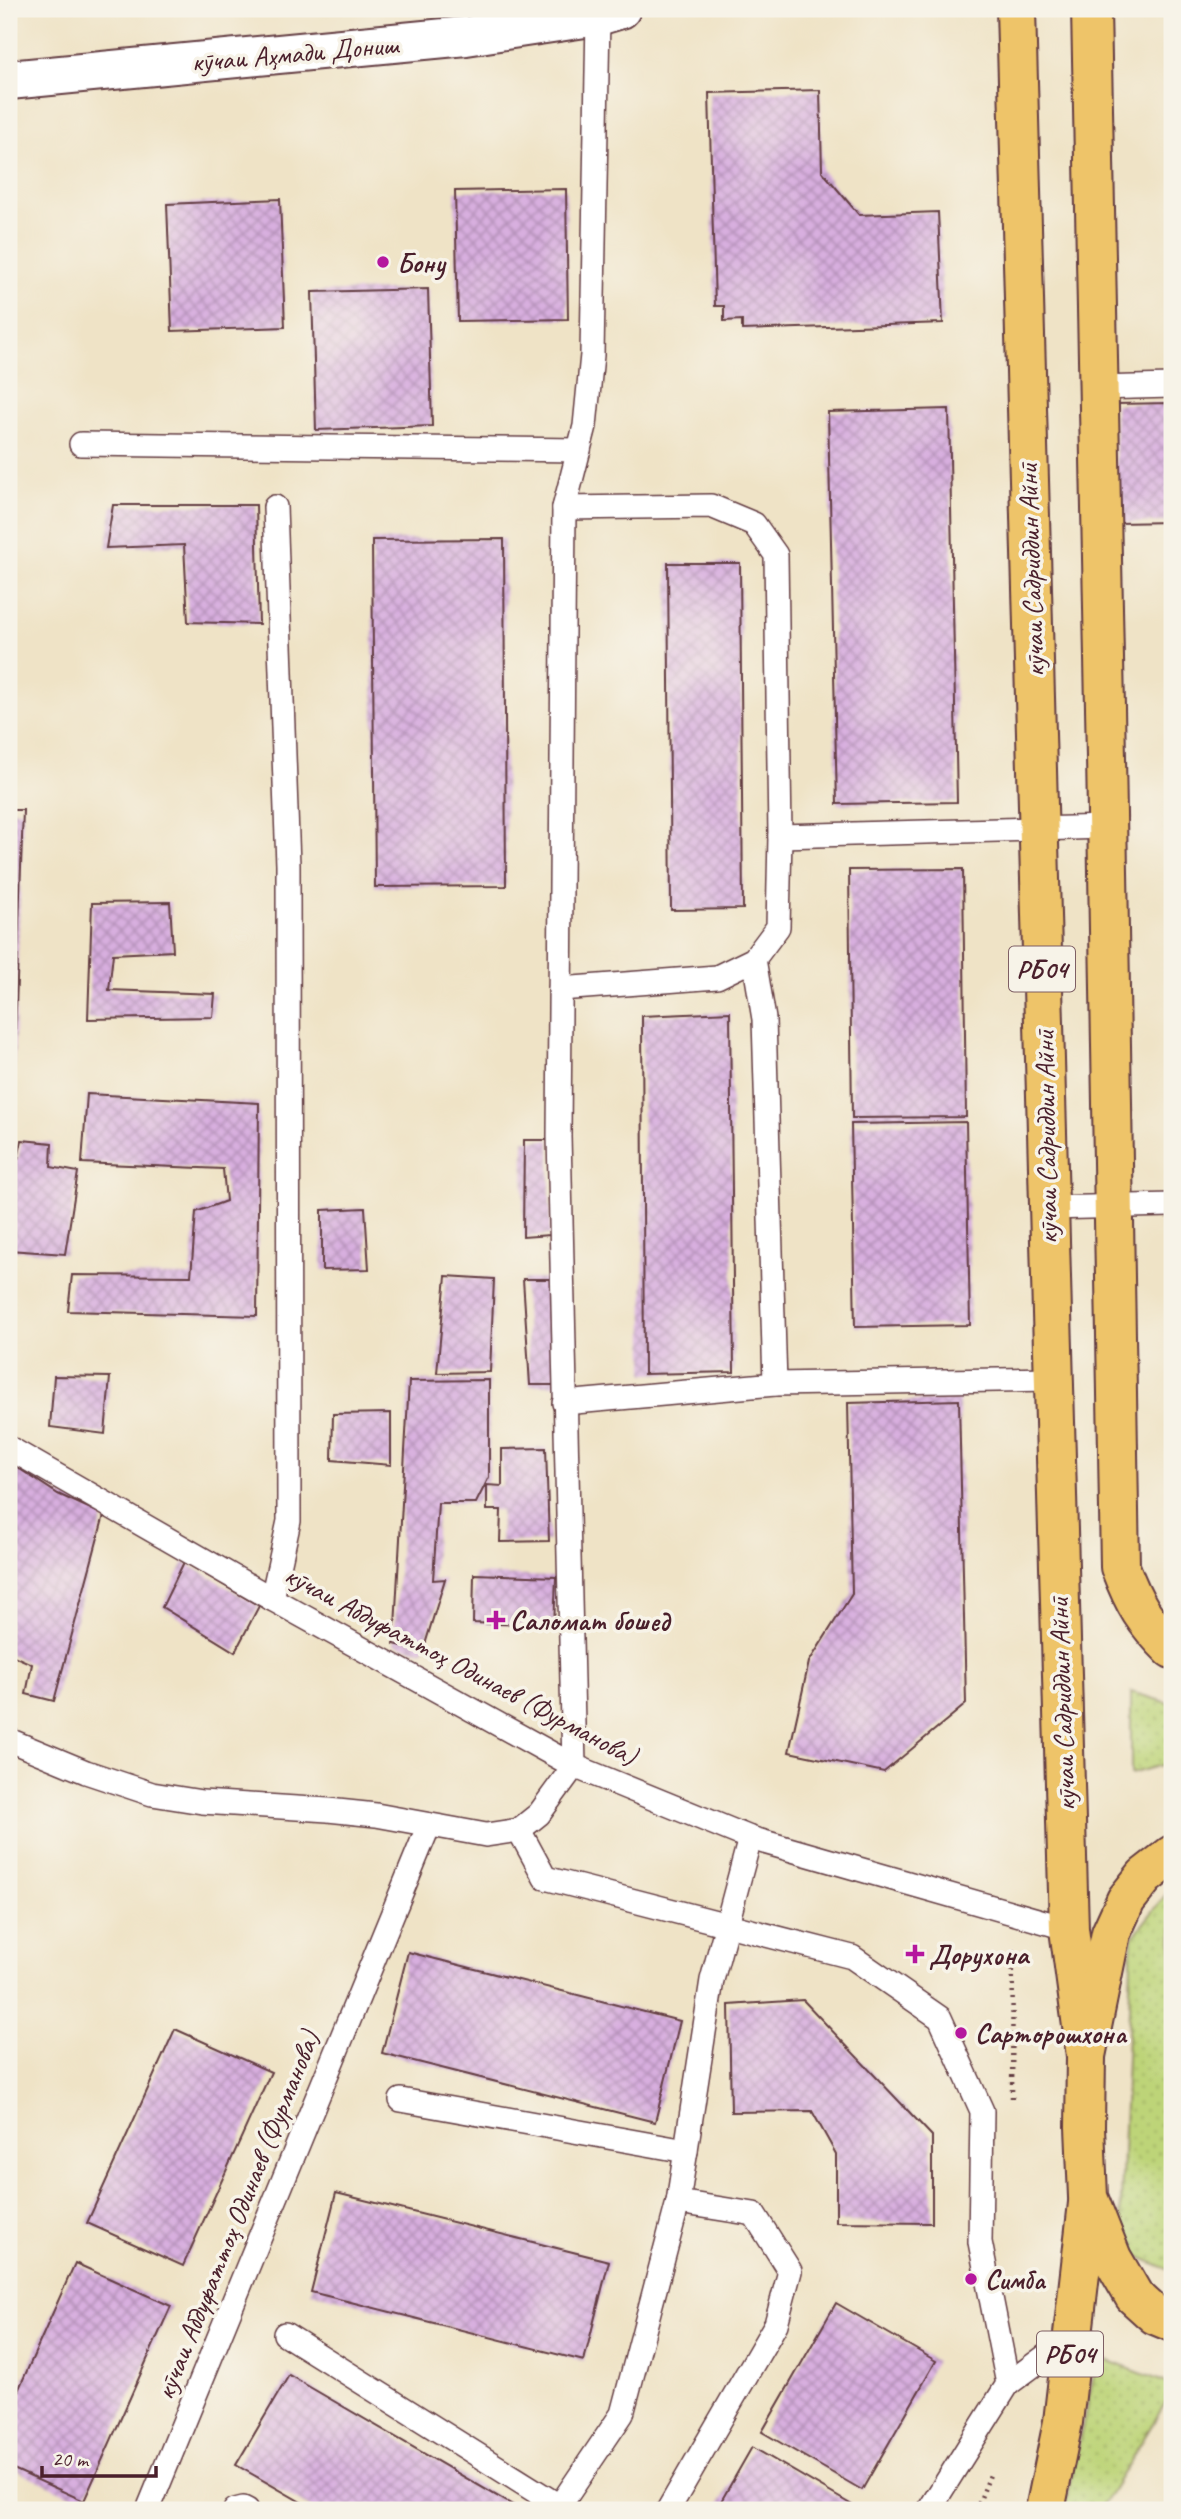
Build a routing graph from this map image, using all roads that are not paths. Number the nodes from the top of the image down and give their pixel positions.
1 (1016, 9) edge
2 (1091, 9) edge
3 (609, 12) edge
4 (9, 80) edge
5 (1172, 386) edge
6 (1097, 388) junction
7 (81, 444) dead end
8 (579, 450) junction
9 (275, 507) dead end
10 (564, 508) junction
11 (1107, 827) junction
12 (1039, 829) junction
13 (780, 836) junction
14 (754, 959) junction
15 (560, 989) junction
16 (1172, 1205) edge
17 (1116, 1206) junction
18 (1048, 1208) junction
19 (1053, 1379) junction
20 (775, 1384) junction
21 (564, 1403) junction
22 (9, 1448) edge
23 (272, 1599) junction
24 (1172, 1649) edge
25 (9, 1740) edge
26 (574, 1766) junction
27 (429, 1825) junction
28 (519, 1830) junction
29 (750, 1838) junction
30 (1172, 1855) edge
31 (727, 1924) junction
32 (1069, 1929) junction
33 (1086, 2056) junction
34 (401, 2100) dead end
35 (686, 2151) junction
36 (1088, 2197) junction
37 (678, 2202) junction
38 (1172, 2322) edge
39 (285, 2334) dead end
40 (1073, 2336) junction
41 (1008, 2384) junction
42 (558, 2508) edge
43 (148, 2510) edge
44 (234, 2510) edge
45 (247, 2510) edge
46 (668, 2510) edge
47 (929, 2510) edge
48 (1045, 2510) edge

1 - 12 highway, кӯчаи Садриддин Айнӣ / РБ04
2 - 6 highway, РБ04
3 - 4 street, кӯчаи Аҳмади Дониш
3 - 8 lane
5 - 6 lane
6 - 11 highway, РБ04
7 - 8 lane
8 - 10 lane
9 - 23 lane
10 - 13 lane
10 - 15 lane
11 - 12 lane
11 - 17 highway, РБ04
12 - 13 lane
12 - 18 highway, кӯчаи Садриддин Айнӣ / РБ04
13 - 14 lane
14 - 15 lane
14 - 20 lane
15 - 21 lane
16 - 17 lane
17 - 18 lane
17 - 24 highway, РБ04
18 - 19 highway, кӯчаи Садриддин Айнӣ / РБ04
19 - 20 lane
19 - 32 highway, кӯчаи Садриддин Айнӣ / РБ04
20 - 21 lane
21 - 26 lane
22 - 23 lane, кӯчаи Абдуфаттоҳ Одинаев (Фурманова)
23 - 26 lane, кӯчаи Абдуфаттоҳ Одинаев (Фурманова)
25 - 27 lane
26 - 28 lane
26 - 29 lane, кӯчаи Абдуфаттоҳ Одинаев (Фурманова)
27 - 28 lane
27 - 43 lane, кӯчаи Абдуфаттоҳ Одинаев (Фурманова)
28 - 31 lane
29 - 31 lane
29 - 32 lane, кӯчаи Абдуфаттоҳ Одинаев (Фурманова)
30 - 33 highway, РБ04
31 - 35 lane
31 - 41 lane
32 - 33 highway, РБ04
33 - 36 highway, РБ04
34 - 35 lane
35 - 37 lane
36 - 38 highway, РБ04
36 - 40 highway, РБ04
37 - 42 lane
37 - 46 lane
39 - 42 lane
40 - 41 lane
40 - 48 highway, РБ04
41 - 47 lane
44 - 45 lane

